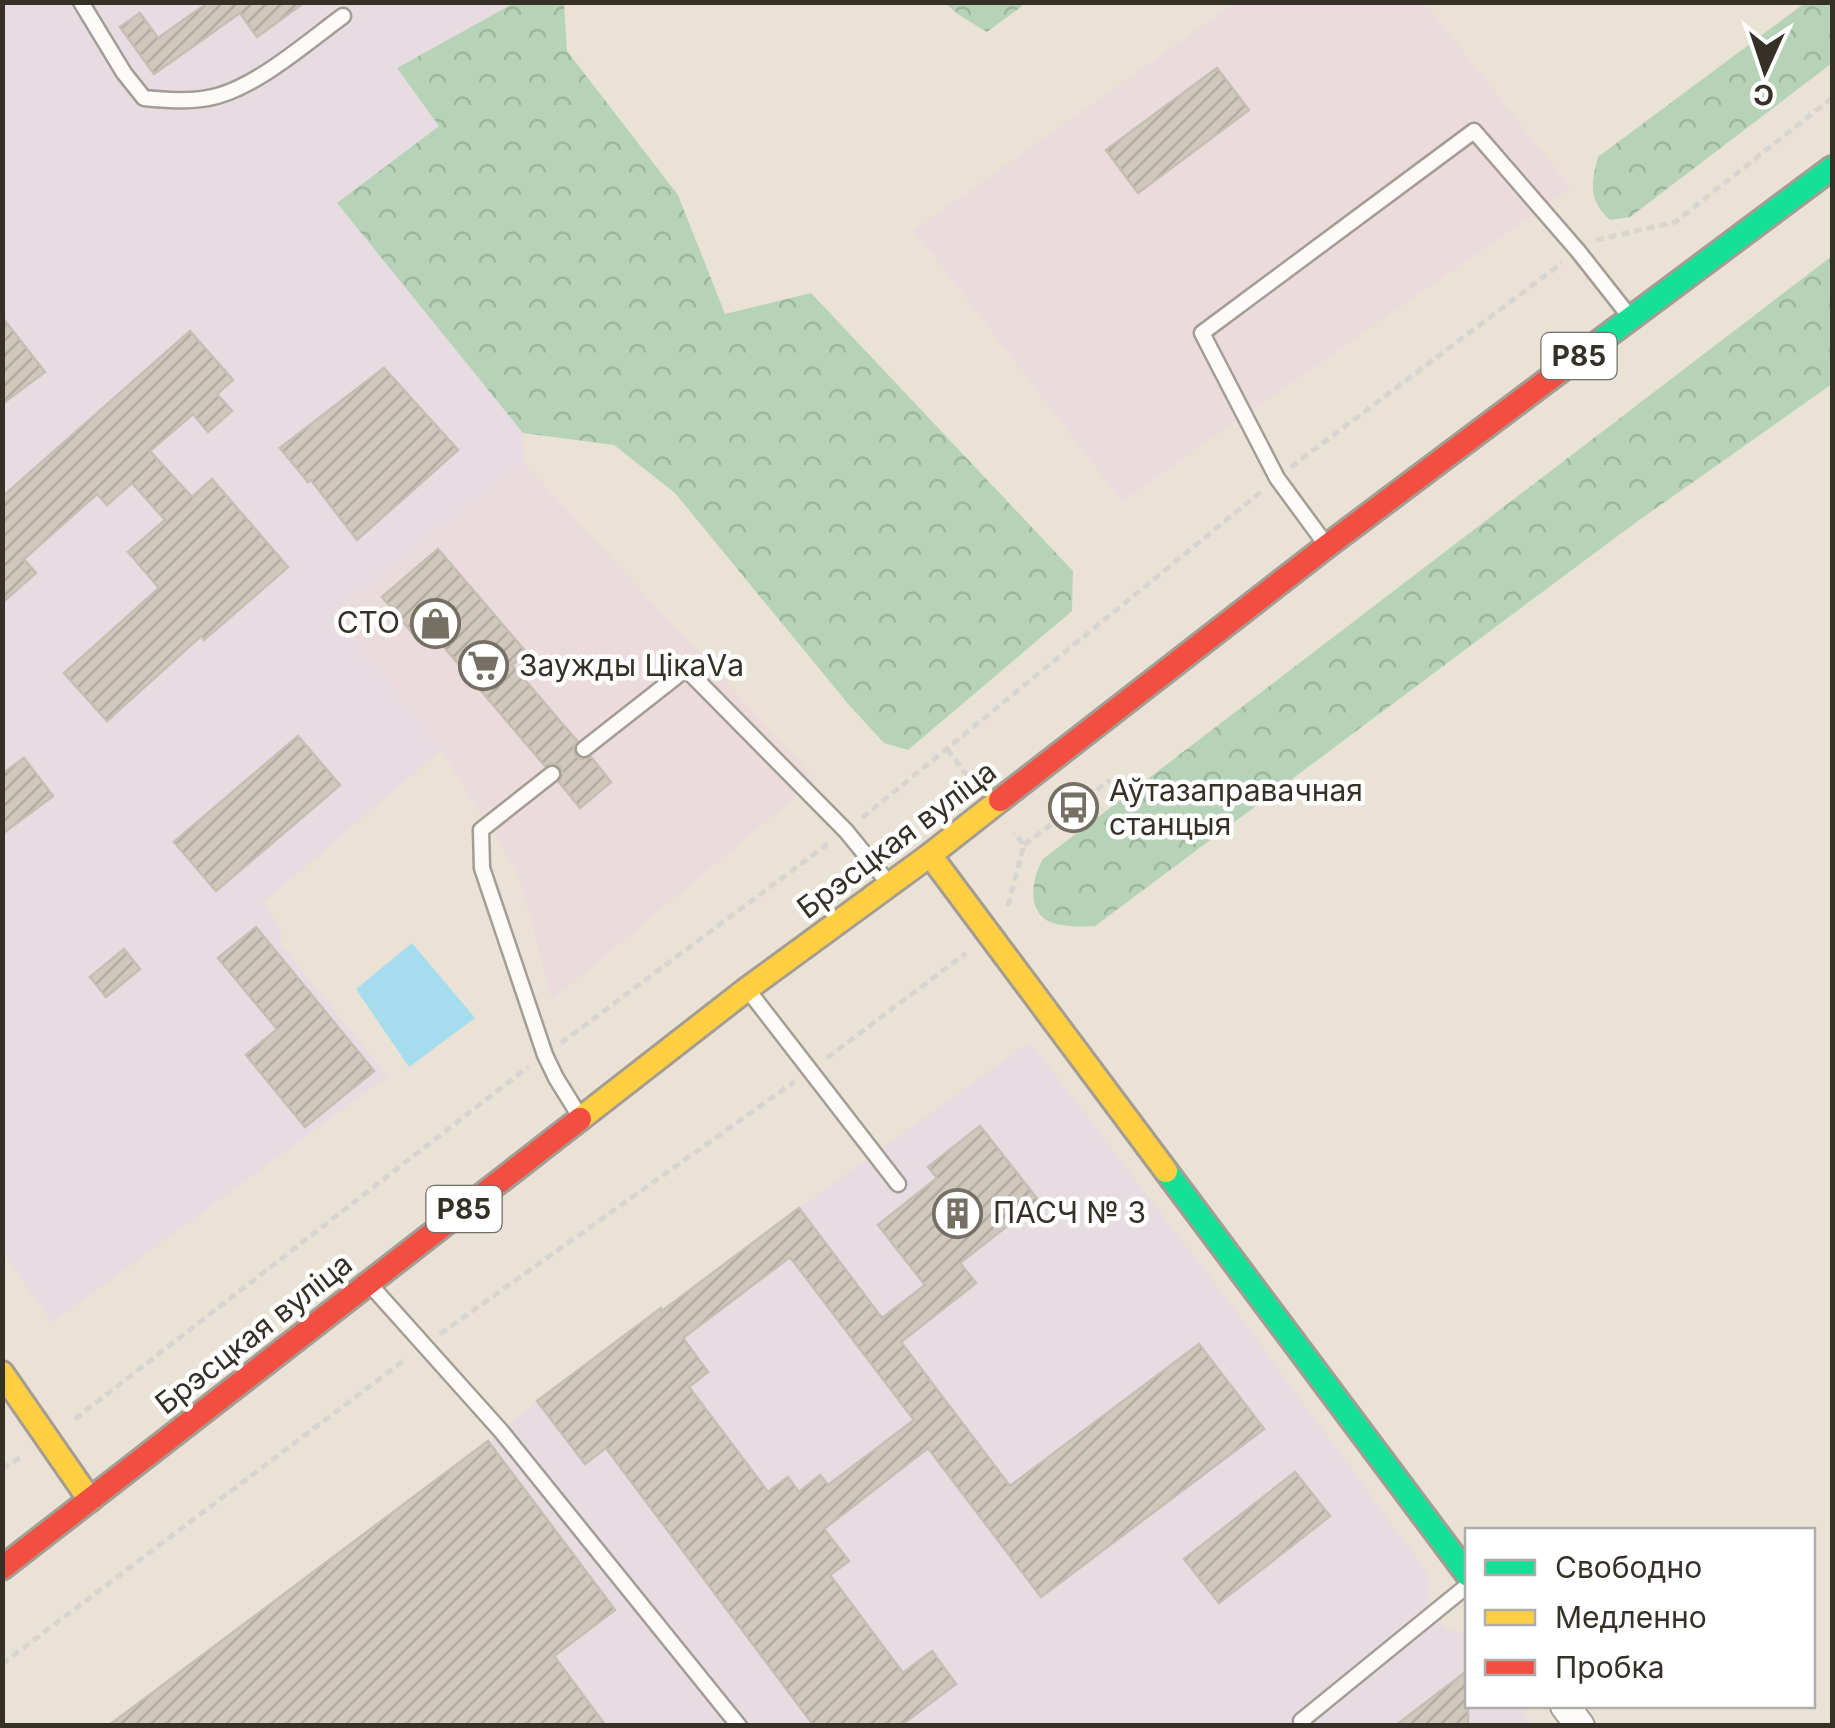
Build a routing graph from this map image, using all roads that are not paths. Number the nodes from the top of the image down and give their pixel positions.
1 (81, 2) edge
2 (343, 16) dead end
3 (1832, 168) edge
4 (1630, 318) junction
5 (1326, 546) junction
6 (584, 749) dead end
7 (552, 774) dead end
8 (930, 855) junction
9 (890, 884) junction
10 (748, 989) junction
11 (581, 1119) junction
12 (898, 1184) dead end
13 (369, 1284) junction
14 (2, 1373) edge
15 (90, 1500) junction
16 (2, 1568) edge
17 (1465, 1571) edge
18 (1465, 1587) edge
19 (739, 1726) edge
20 (1305, 1726) edge

1 - 2 lane
3 - 4 main road, Брэсцкая вуліца / Р85
4 - 5 main road, Брэсцкая вуліца / Р85
4 - 5 lane
5 - 8 main road, Брэсцкая вуліца / Р85
6 - 9 lane
7 - 11 lane
8 - 9 main road, Брэсцкая вуліца / Р85
8 - 17 main road
9 - 10 main road, Брэсцкая вуліца / Р85
10 - 11 main road, Брэсцкая вуліца / Р85
10 - 12 lane
11 - 13 main road, Брэсцкая вуліца / Р85
13 - 15 main road, Брэсцкая вуліца / Р85
13 - 19 lane
14 - 15 main road
15 - 16 main road, Брэсцкая вуліца / Р85
18 - 20 lane

